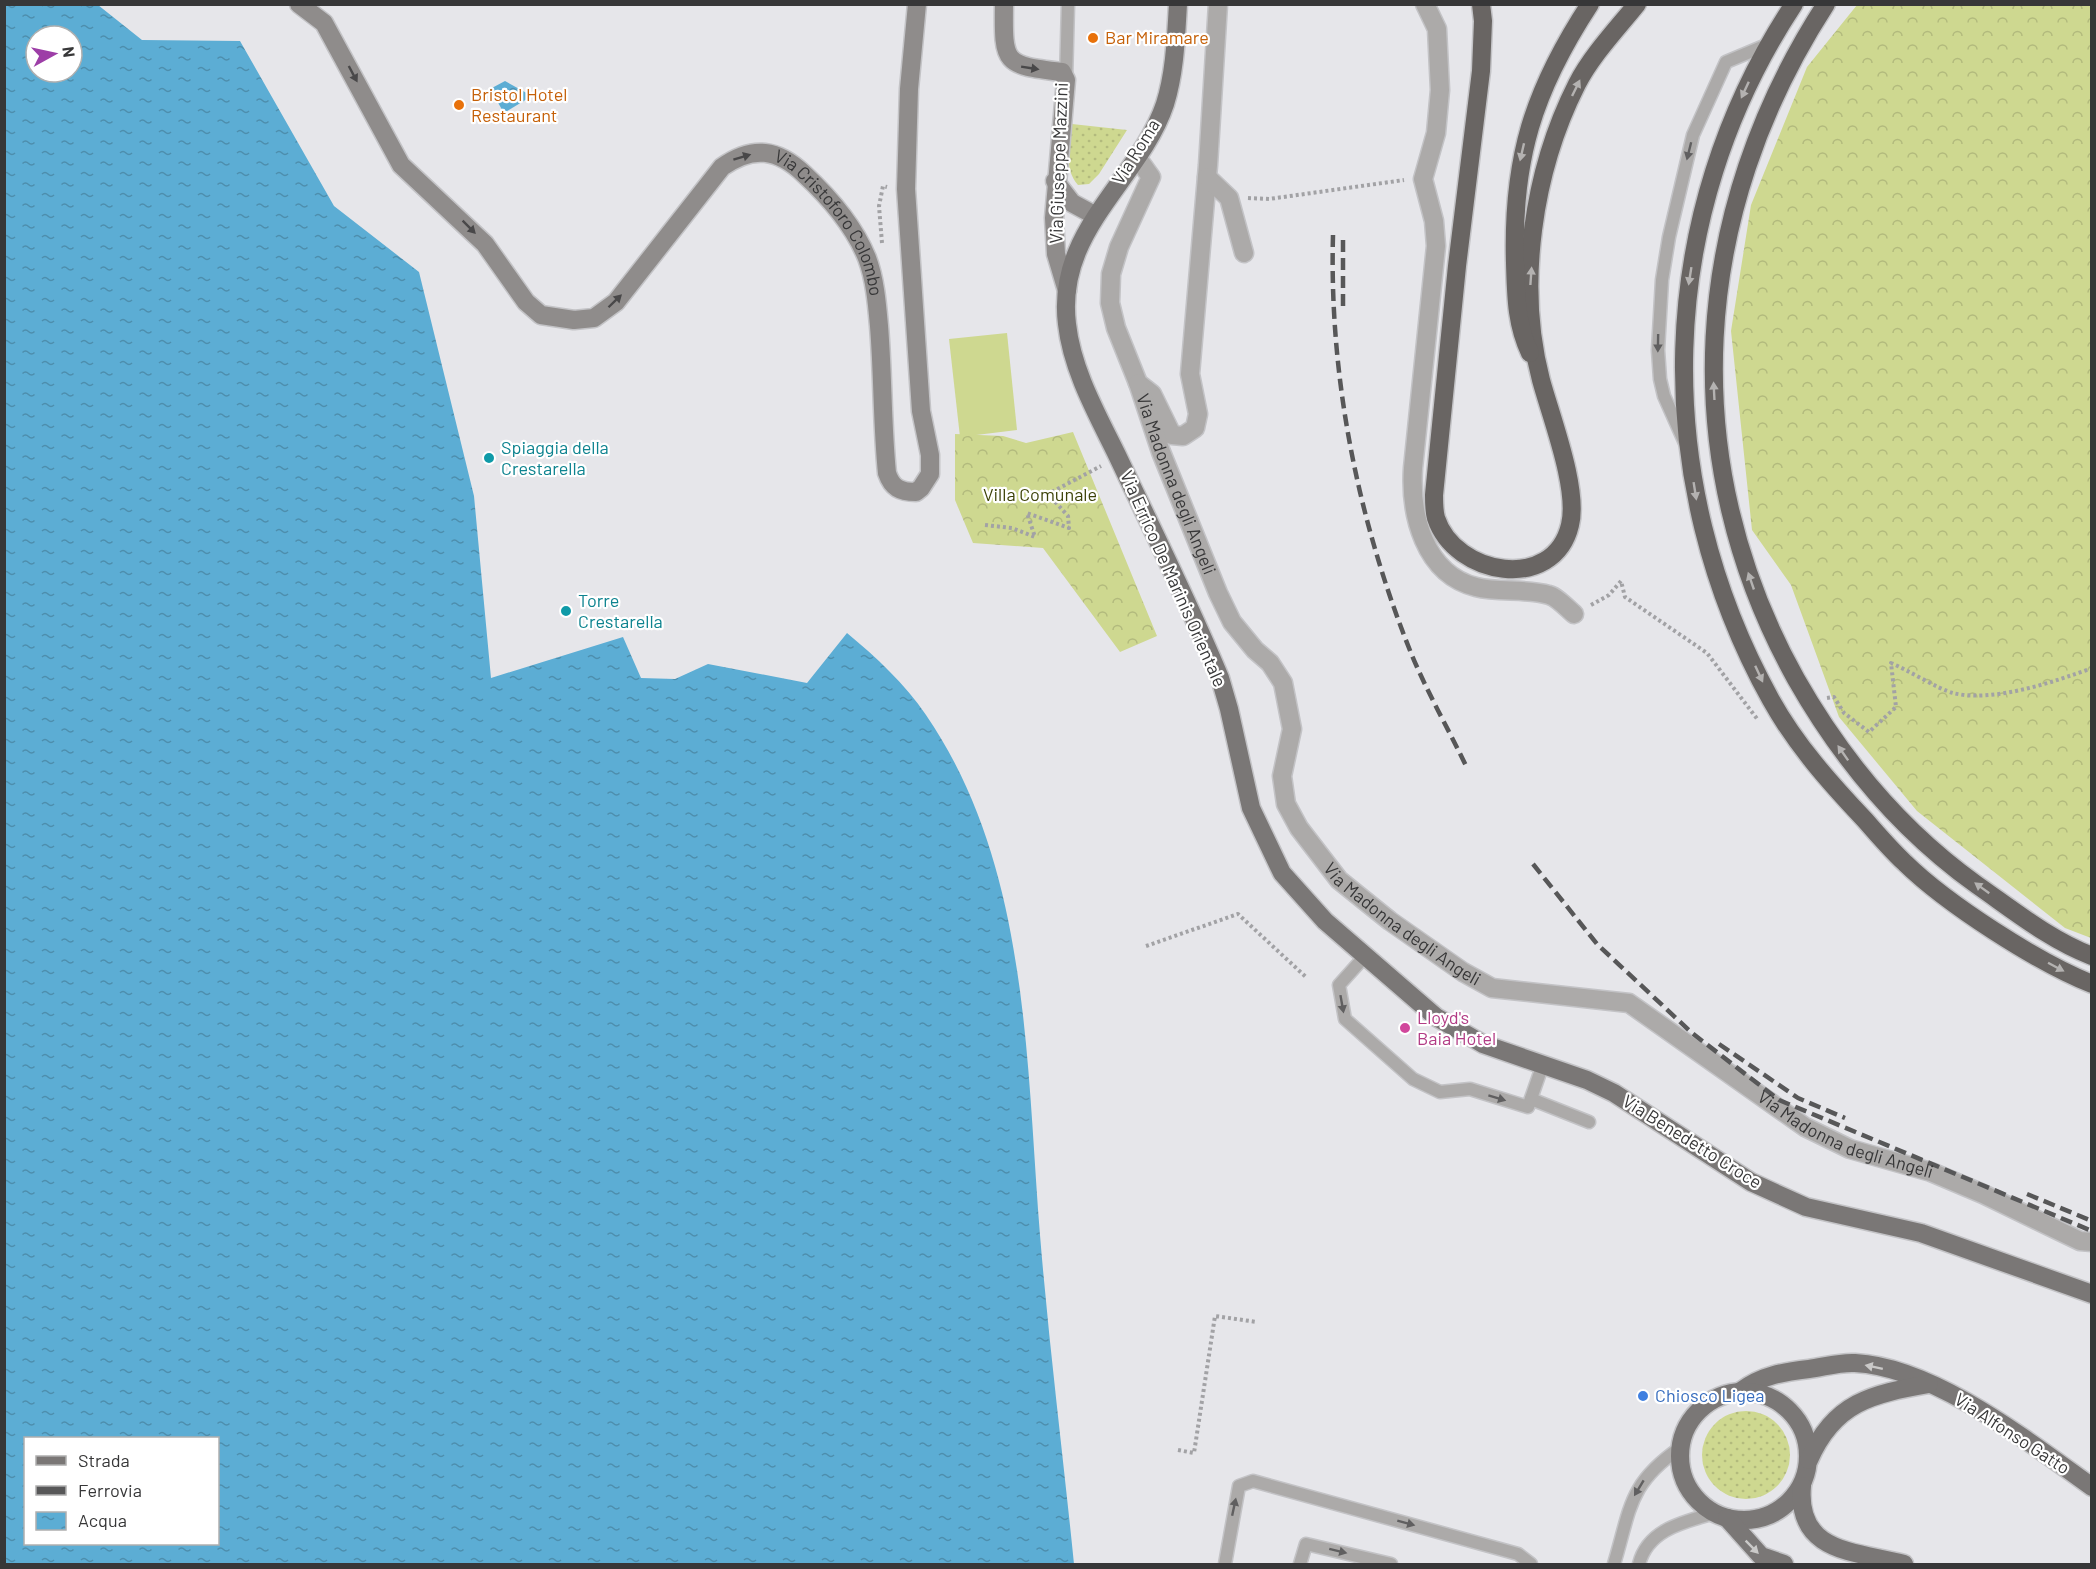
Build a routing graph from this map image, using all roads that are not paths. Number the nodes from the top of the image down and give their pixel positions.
1 (299, 4) edge
2 (917, 4) edge
3 (1004, 4) edge
4 (1068, 4) edge
5 (1178, 4) edge
6 (1218, 4) edge
7 (1425, 4) edge
8 (1481, 4) edge
9 (1590, 4) edge
10 (1637, 4) edge
11 (1794, 4) edge
12 (1826, 4) edge
13 (1768, 44) junction
14 (1066, 80) junction
15 (1136, 156) junction
16 (1207, 177) junction
17 (1055, 181) junction
18 (1096, 216) junction
19 (1244, 254) dead end
20 (1067, 291) junction
21 (1540, 376) junction
22 (1138, 383) junction
23 (1690, 454) junction
24 (1574, 614) road end
25 (1366, 955) junction
26 (2091, 956) edge
27 (1382, 969) joint
28 (2091, 984) edge
29 (1543, 1064) junction
30 (1531, 1099) junction
31 (1589, 1122) dead end
32 (2091, 1242) edge
33 (2091, 1294) edge
34 (1930, 1383) junction
35 (1741, 1391) junction
36 (1680, 1448) junction
37 (1809, 1460) junction
38 (1802, 1486) junction
39 (2091, 1487) edge
40 (1721, 1516) junction
41 (1225, 1564) edge
42 (1300, 1564) edge
43 (1390, 1564) edge
44 (1531, 1564) edge
45 (1614, 1564) edge
46 (1639, 1564) edge
47 (1784, 1564) edge
48 (1904, 1564) edge

1 -> 2 street, Via Cristoforo Colombo
3 -> 14 street, Via Giuseppe Mazzini
4 - 14 lane
5 - 15 main road, Via Roma
6 - 16 street, Via Madonna degli Angeli
7 - 24 street
8 - 21 highway
9 -> 21 highway
21 -> 10 highway
11 - 13 highway
26 -> 12 highway
13 -> 23 highway
13 -> 23 lane
14 - 17 street, Via Giuseppe Mazzini
15 - 18 main road, Via Roma
15 - 22 street, Via Madonna degli Angeli
16 - 19 street
16 - 22 street, Via Madonna degli Angeli
17 - 18 street
17 - 20 street, Via Giuseppe Mazzini
18 - 20 main road, Via Roma
20 - 25 main road, Via Errico De Marinis Orientale
22 - 32 street, Via Madonna degli Angeli
23 -> 28 highway
25 - 27 main road, Via Errico De Marinis Orientale
25 -> 30 lane
27 - 29 main road, Via Benedetto Croce
29 - 30 lane
29 - 33 main road, Via Benedetto Croce
30 - 31 lane
34 -> 35 main road, Via Alfonso Gatto
34 - 37 main road
34 - 39 main road, Via Alfonso Gatto
35 - 36 main road
35 - 37 main road
36 - 40 main road
36 -> 45 lane
37 - 38 main road
38 - 40 main road
38 - 48 main road
40 - 46 lane
40 -> 47 main road
41 -> 44 lane
42 -> 43 lane

